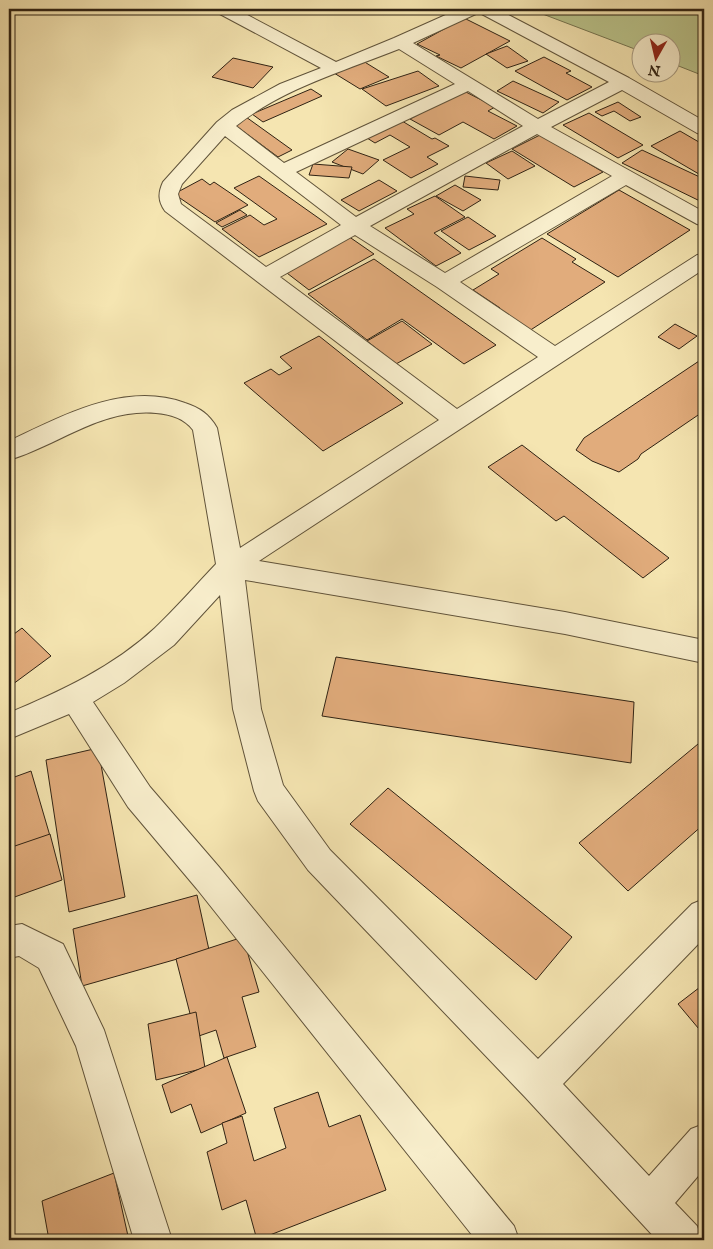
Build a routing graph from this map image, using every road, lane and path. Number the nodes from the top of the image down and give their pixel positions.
1 (224, 9) edge
2 (472, 9) edge
3 (485, 9) edge
4 (400, 42) junction
5 (335, 68) junction
6 (623, 82) junction
7 (469, 84) junction
8 (224, 126) junction
9 (538, 126) junction
10 (704, 129) edge
11 (282, 171) junction
12 (627, 176) junction
13 (704, 220) edge
14 (355, 226) junction
15 (704, 260) edge
16 (264, 277) junction
17 (445, 282) junction
18 (555, 357) junction
19 (456, 420) junction
20 (9, 452) edge
21 (230, 567) junction
22 (704, 652) edge
23 (74, 698) junction
24 (9, 726) edge
25 (704, 915) edge
26 (9, 942) edge
27 (538, 1084) junction
28 (704, 1142) edge
29 (649, 1204) junction
30 (153, 1240) edge
31 (500, 1240) edge
32 (683, 1240) edge

1 - 5 street
2 - 4 street
3 - 6 street
4 - 5 street
4 - 7 street
5 - 8 street
6 - 9 street
6 - 10 street
7 - 9 street
7 - 11 street
8 - 11 street
8 - 16 street
9 - 12 street
9 - 14 street
11 - 14 street
12 - 13 street
12 - 17 street
14 - 16 street
14 - 17 street
15 - 18 street
16 - 19 street
17 - 18 street
18 - 19 street
19 - 21 street
20 - 21 street
21 - 22 street
21 - 23 street
21 - 27 street
23 - 24 street
23 - 31 street
25 - 27 street
26 - 30 street
27 - 29 street
28 - 29 street
29 - 32 street

